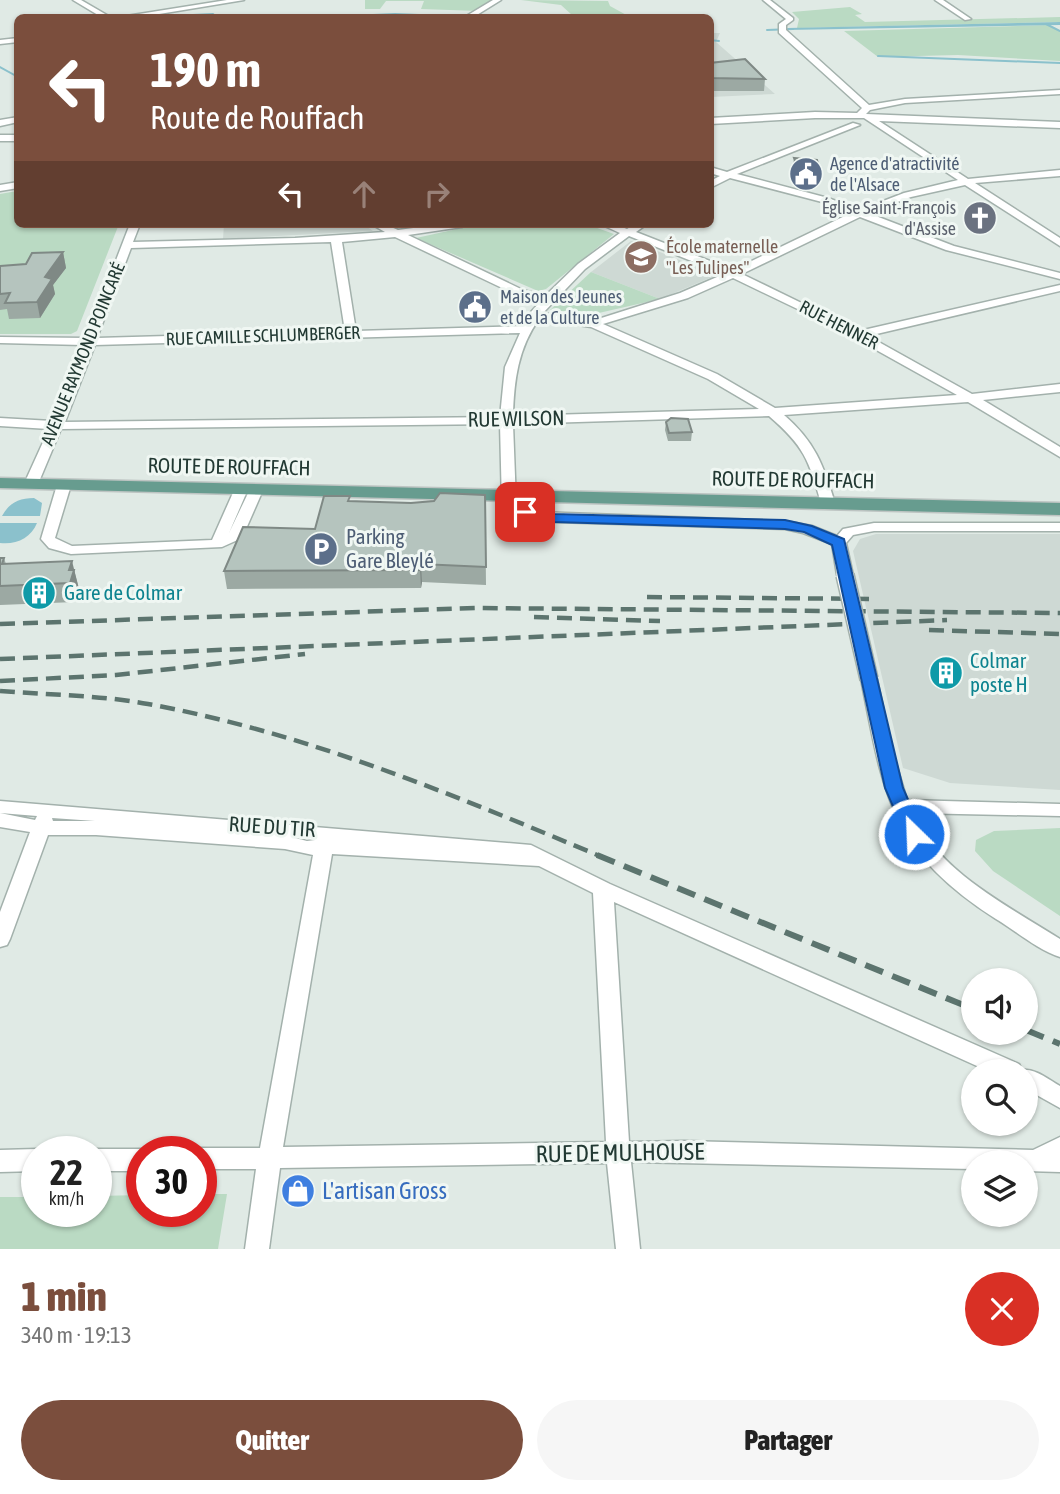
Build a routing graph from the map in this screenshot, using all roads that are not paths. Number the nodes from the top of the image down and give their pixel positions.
1 (76, 0) edge
2 (241, 0) edge
3 (498, 0) edge
4 (766, 0) edge
5 (938, 0) edge
6 (102, 14) edge
7 (145, 14) edge
8 (471, 14) edge
9 (967, 19) dead end
10 (1060, 92) edge
11 (714, 121) edge
12 (859, 121) junction
13 (1060, 125) edge
14 (714, 171) edge
15 (1060, 173) edge
16 (730, 174) junction
17 (714, 183) edge
18 (969, 183) junction
19 (861, 213) junction
20 (133, 228) edge
21 (383, 228) edge
22 (438, 228) edge
23 (616, 228) edge
24 (635, 228) edge
25 (628, 232) junction
26 (395, 235) junction
27 (336, 239) junction
28 (1060, 243) edge
29 (127, 245) junction
30 (735, 276) junction
31 (1060, 276) edge
32 (1060, 288) edge
33 (546, 300) junction
34 (534, 315) junction
35 (593, 324) junction
36 (525, 330) junction
37 (351, 334) junction
38 (860, 334) junction
39 (0, 340) edge
40 (89, 342) junction
41 (1060, 388) edge
42 (974, 399) junction
43 (774, 414) junction
44 (508, 420) junction
45 (0, 422) edge
46 (58, 424) junction
47 (1060, 453) edge
48 (31, 484) junction
49 (64, 485) junction
50 (2, 487) edge
51 (248, 490) junction
52 (828, 503) junction
53 (519, 505) junction
54 (1060, 509) edge
55 (554, 518) joint
56 (1060, 527) edge
57 (839, 542) junction
58 (901, 806) junction
59 (0, 807) edge
60 (1060, 810) edge
61 (44, 819) junction
62 (0, 820) edge
63 (324, 840) junction
64 (603, 889) junction
65 (5, 911) edge
66 (0, 939) edge
67 (1060, 949) edge
68 (984, 1059) edge
69 (1038, 1085) edge
70 (1060, 1098) edge
71 (1060, 1147) edge
72 (618, 1153) junction
73 (270, 1159) junction
74 (21, 1160) edge
75 (217, 1160) edge
76 (1049, 1160) edge
77 (0, 1161) edge
78 (257, 1249) edge
79 (628, 1249) edge

1 - 6 street
2 - 7 street
3 - 8 street
4 - 12 street
5 - 9 street
10 - 12 street
11 - 12 street
12 - 13 street
12 - 16 street
12 - 18 street
14 - 16 street
15 - 18 street
16 - 17 street
16 - 19 street
18 - 19 street
18 - 28 street
19 - 30 street
19 - 31 street
20 - 29 street, AVENUE RAYMOND POINCARÉ
21 - 26 street
22 - 26 street
23 - 25 street, RUE HENNER
24 - 25 street
25 - 30 street, RUE HENNER
25 - 33 street
26 - 27 street
26 - 33 street
27 - 29 street
27 - 37 street
29 - 40 street, AVENUE RAYMOND POINCARÉ
30 - 35 street
30 - 38 street, RUE HENNER
32 - 38 street
33 - 34 street
34 - 35 street
34 - 36 street
35 - 43 street
36 - 37 street, RUE CAMILLE SCHLUMBERGER
36 - 44 street
37 - 40 street, RUE CAMILLE SCHLUMBERGER
38 - 42 street, RUE HENNER
39 - 40 street, RUE CAMILLE SCHLUMBERGER
40 - 46 street, AVENUE RAYMOND POINCARÉ
41 - 42 street, RUE WILSON
42 - 43 street, RUE WILSON
42 - 47 street, RUE HENNER
43 - 44 street, RUE WILSON
43 - 52 street
44 - 46 street, RUE WILSON
44 - 53 street
45 - 46 street, RUE WILSON
46 - 48 street, AVENUE RAYMOND POINCARÉ
48 - 49 main road, ROUTE DE ROUFFACH
48 - 50 main road, ROUTE DE ROUFFACH
49 - 51 main road, ROUTE DE ROUFFACH
49 - 51 street
51 - 53 main road, ROUTE DE ROUFFACH
52 - 53 main road, ROUTE DE ROUFFACH
52 - 54 main road, ROUTE DE ROUFFACH
53 - 55 street, ROUTE DE ROUFFACH
55 - 57 street, ROUTE DE ROUFFACH
56 - 57 street
57 - 58 street, bridge
58 - 60 street
58 - 67 street
59 - 61 street, RUE DU TIR
61 - 62 street, RUE DU TIR
61 - 63 street, RUE DU TIR
61 - 65 street
63 - 64 street, RUE DU TIR
63 - 73 street
64 - 68 street, RUE DU TIR
64 - 72 street
65 - 66 street
69 - 70 street
71 - 76 street, RUE DE MULHOUSE
72 - 73 street, RUE DE MULHOUSE
72 - 76 street, RUE DE MULHOUSE
72 - 79 street
73 - 75 street, RUE DE MULHOUSE
73 - 78 street
74 - 77 street

